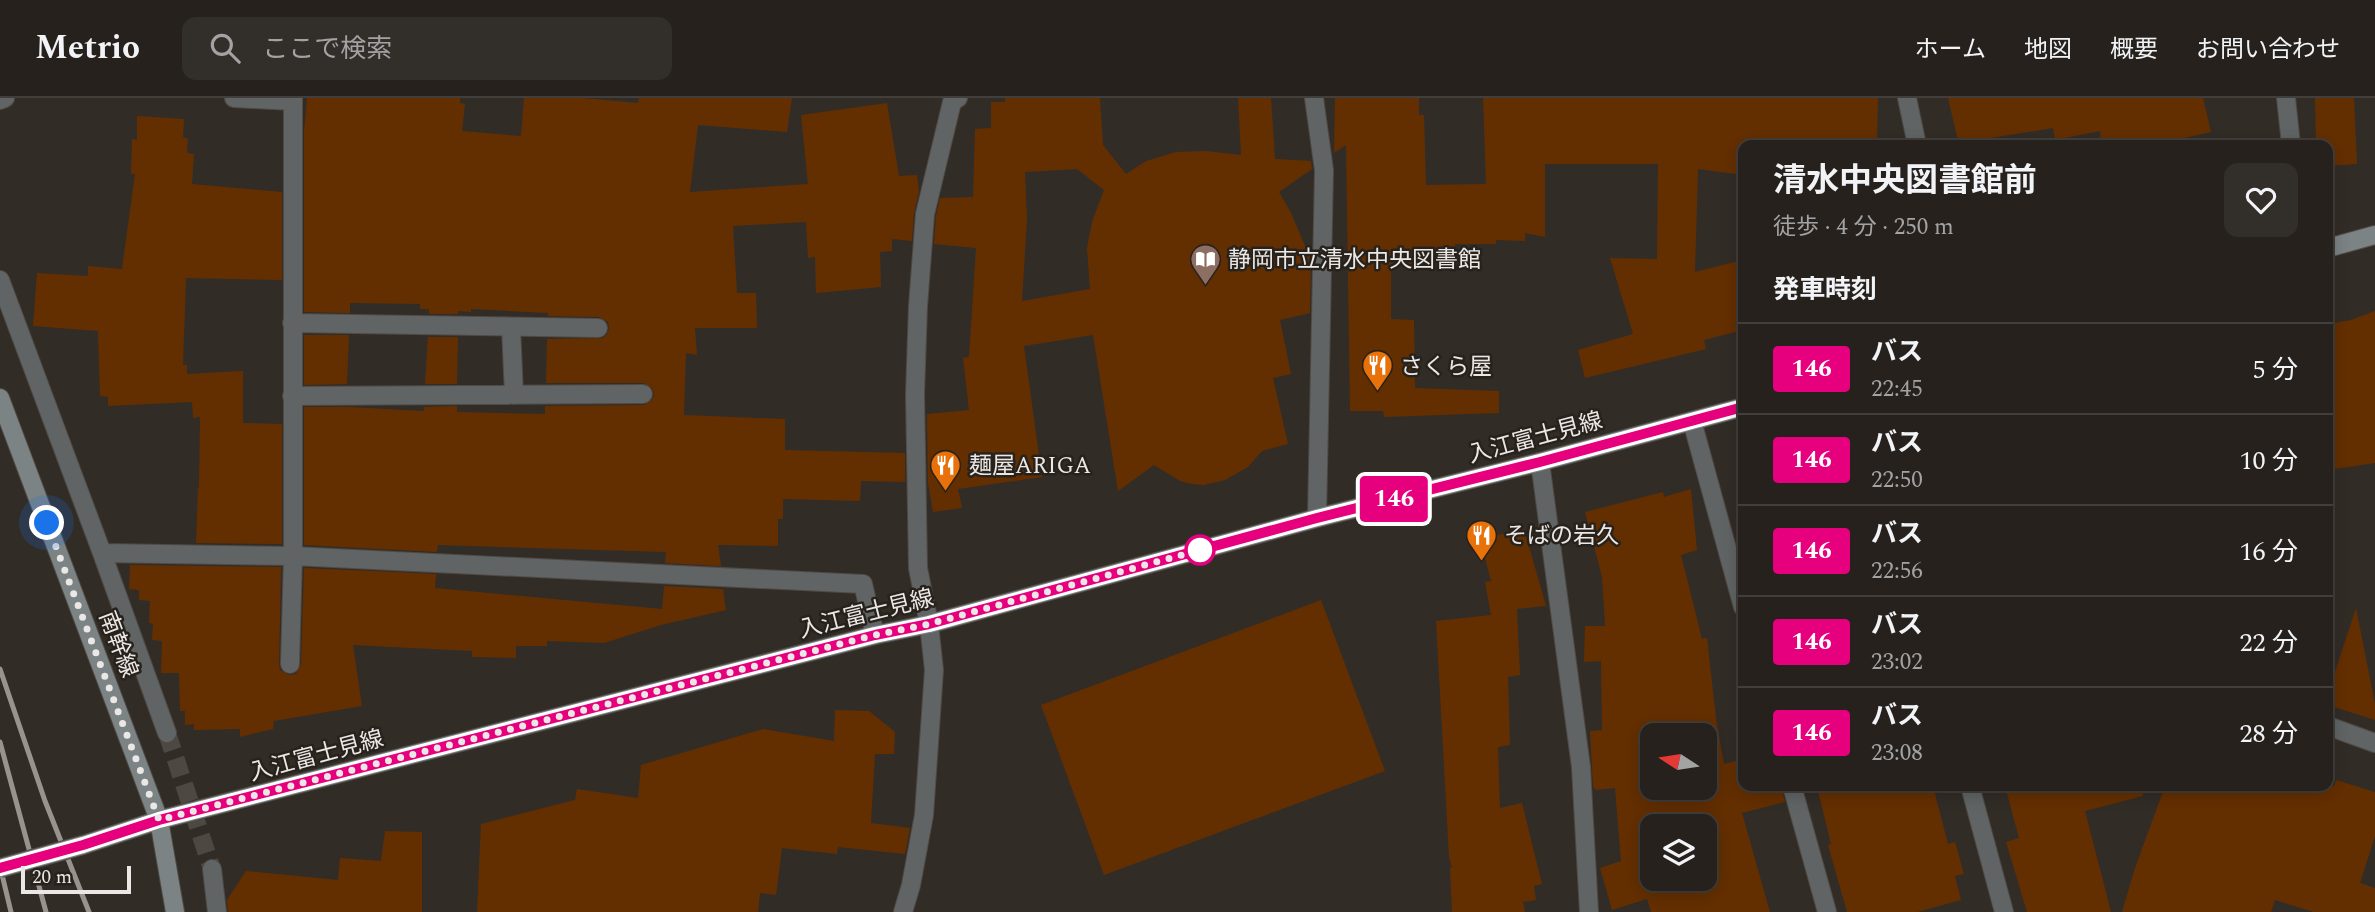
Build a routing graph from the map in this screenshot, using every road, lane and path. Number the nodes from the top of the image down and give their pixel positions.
1 (234, 98) edge
2 (1314, 98) edge
3 (1907, 98) edge
4 (2286, 98) edge
5 (951, 99) edge
6 (293, 100) edge
7 (1916, 140) edge
8 (2290, 140) edge
9 (2375, 235) edge
10 (2333, 247) edge
11 (0, 280) edge
12 (292, 323) junction
13 (511, 327) junction
14 (598, 328) dead end
15 (643, 394) dead end
16 (513, 395) junction
17 (292, 396) junction
18 (0, 398) edge
19 (1738, 408) edge
20 (1692, 421) junction
21 (1540, 462) junction
22 (1317, 518) junction
23 (102, 553) junction
24 (293, 555) junction
25 (1738, 589) edge
26 (929, 624) junction
27 (875, 635) junction
28 (290, 664) dead end
29 (2333, 728) edge
30 (167, 733) tunnel mouth
31 (2375, 743) edge
32 (1793, 791) edge
33 (1971, 791) edge
34 (159, 820) junction
35 (0, 868) edge
36 (212, 869) tunnel mouth
37 (175, 912) edge
38 (217, 912) edge
39 (903, 912) edge
40 (1590, 912) edge
41 (1827, 912) edge
42 (2004, 912) edge

1 - 6 street
2 - 22 street
3 - 7 street
4 - 8 street
5 - 26 street
6 - 12 street
9 - 10 main road
11 - 23 street
12 - 13 street
12 - 17 street
13 - 14 street
13 - 16 street
15 - 16 street
16 - 17 street
17 - 24 street
18 - 34 main road, 南幹線
19 - 20 main road, 入江富士見線
20 - 21 main road, 入江富士見線
20 - 25 street
21 - 22 main road, 入江富士見線
21 - 40 street
22 - 26 main road, 入江富士見線
23 - 24 street
23 - 30 street
24 - 27 street
24 - 28 street
26 - 27 main road, 入江富士見線
26 - 39 street
27 - 34 main road, 入江富士見線
29 - 31 street
32 - 41 street
33 - 42 street
34 - 35 main road, 入江富士見線, bridge
34 - 37 main road, 南幹線
36 - 38 street

